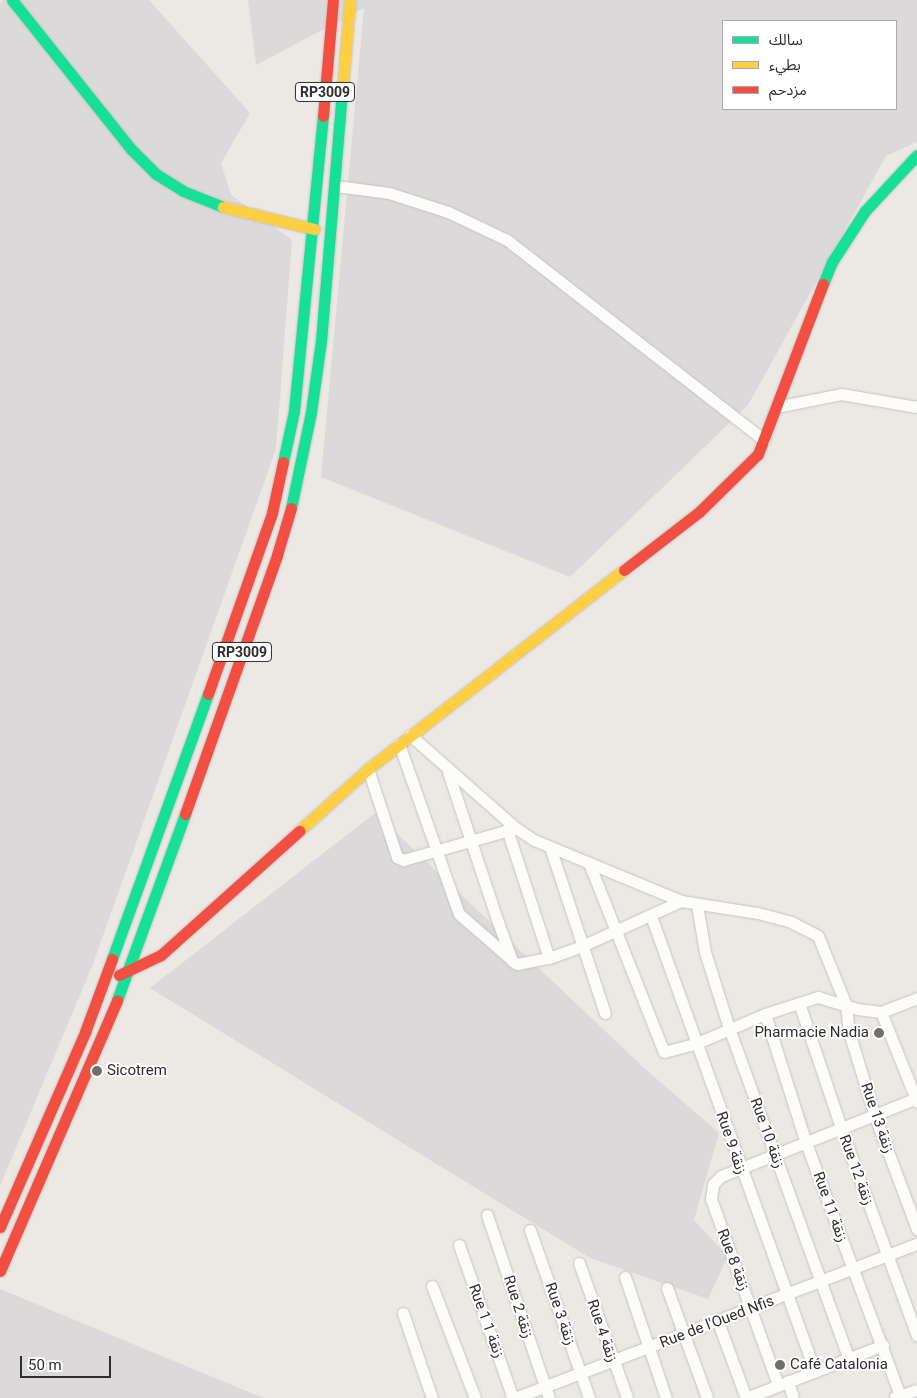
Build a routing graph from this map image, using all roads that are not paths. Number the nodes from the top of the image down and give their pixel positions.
1 (12, 0) edge
2 (333, 0) edge
3 (350, 0) edge
4 (917, 155) edge
5 (336, 186) junction
6 (314, 228) junction
7 (776, 407) junction
8 (917, 407) edge
9 (764, 440) junction
10 (410, 736) junction
11 (398, 744) junction
12 (368, 769) junction
13 (448, 770) junction
14 (512, 828) junction
15 (472, 840) junction
16 (550, 847) junction
17 (435, 850) junction
18 (589, 863) junction
19 (681, 901) junction
20 (698, 905) junction
21 (651, 916) junction
22 (617, 931) junction
23 (584, 945) junction
24 (549, 958) junction
25 (512, 961) junction
26 (126, 974) junction
27 (105, 978) junction
28 (917, 998) edge
29 (799, 1003) junction
30 (846, 1005) junction
31 (881, 1012) junction
32 (606, 1013) dead end
33 (765, 1014) junction
34 (729, 1028) junction
35 (697, 1043) junction
36 (917, 1099) edge
37 (874, 1114) junction
38 (841, 1128) junction
39 (806, 1143) junction
40 (775, 1154) junction
41 (740, 1168) junction
42 (487, 1215) dead end
43 (0, 1227) edge
44 (917, 1229) edge
45 (530, 1230) dead end
46 (917, 1244) edge
47 (459, 1245) dead end
48 (887, 1256) junction
49 (579, 1263) dead end
50 (853, 1268) junction
51 (0, 1271) edge
52 (625, 1277) dead end
53 (821, 1281) junction
54 (432, 1286) dead end
55 (667, 1288) dead end
56 (786, 1295) junction
57 (752, 1308) junction
58 (404, 1313) dead end
59 (718, 1322) junction
60 (682, 1335) junction
61 (917, 1336) edge
62 (883, 1345) junction
63 (649, 1348) junction
64 (848, 1357) junction
65 (612, 1360) junction
66 (814, 1369) junction
67 (580, 1373) junction
68 (783, 1383) junction
69 (545, 1386) junction
70 (917, 1390) edge
71 (898, 1397) edge
72 (432, 1398) edge
73 (475, 1398) edge
74 (514, 1398) edge
75 (549, 1398) edge
76 (589, 1398) edge
77 (627, 1398) edge
78 (666, 1398) edge
79 (707, 1398) edge
80 (746, 1398) edge
81 (793, 1398) edge

1 - 6 main road
2 - 6 main road, RP3009
3 - 5 main road, RP3009
4 - 7 main road
5 - 9 street
5 - 26 main road, RP3009
6 - 27 main road, RP3009
7 - 8 street
7 - 9 main road
9 - 10 main road
10 - 11 main road
10 - 13 street, Rue 13 زنقة
11 - 12 main road
11 - 17 street
12 - 17 street
12 - 26 main road
13 - 14 street, Rue 13 زنقة
13 - 15 street
14 - 15 street
14 - 16 street, Rue 13 زنقة
14 - 24 street
15 - 17 street
15 - 25 street
16 - 18 street, Rue 13 زنقة
16 - 23 street
17 - 25 street
18 - 19 street, Rue 13 زنقة
18 - 22 street
19 - 20 street, Rue 13 زنقة
19 - 21 street
20 - 30 street, Rue 13 زنقة
20 - 34 street, Rue 10 زنقة
21 - 22 street
21 - 35 street, Rue 9 زنقة
22 - 23 street
22 - 35 street
23 - 24 street
23 - 32 street
24 - 25 street
26 - 27 main road
26 - 51 main road, RP3009
27 - 43 main road, RP3009
28 - 31 street
29 - 30 street
29 - 33 street
29 - 38 street, Rue 12 زنقة
30 - 31 street
30 - 37 street, Rue 13 زنقة
31 - 36 street
33 - 34 street
33 - 39 street, Rue 11 زنقة
34 - 35 street
34 - 40 street, Rue 10 زنقة
35 - 41 street, Rue 9 زنقة
36 - 37 street
37 - 38 street
37 - 44 street, Rue 13 زنقة
38 - 39 street
38 - 48 street, Rue 12 زنقة
39 - 40 street
39 - 50 street, Rue 11 زنقة
40 - 41 street
40 - 53 street, Rue 10 زنقة
41 - 56 street, Rue 9 زنقة
41 - 57 street, Rue 8 زنقة
42 - 69 street, Rue 2 زنقة
45 - 67 street, Rue 3 زنقة
46 - 48 street, Rue de l'Oued Nfis
47 - 74 street, Rue 1 زنقة 1
48 - 50 street, Rue de l'Oued Nfis
48 - 61 street, Rue 12 زنقة
49 - 65 street, Rue 4 زنقة
50 - 53 street, Rue de l'Oued Nfis
50 - 62 street, Rue 11 زنقة
52 - 63 street
53 - 56 street, Rue de l'Oued Nfis
53 - 64 street, Rue 10 زنقة
54 - 73 street
55 - 60 street
56 - 57 street, Rue de l'Oued Nfis
56 - 66 street, Rue 9 زنقة
57 - 59 street, Rue de l'Oued Nfis
57 - 68 street, Rue 8 زنقة
58 - 72 street
59 - 60 street, Rue de l'Oued Nfis
59 - 80 street
60 - 63 street, Rue de l'Oued Nfis
60 - 79 street
62 - 64 street
62 - 71 street, Rue 11 زنقة
63 - 65 street, Rue de l'Oued Nfis
63 - 78 street
64 - 66 street
65 - 67 street, Rue de l'Oued Nfis
65 - 77 street, Rue 4 زنقة
66 - 68 street
67 - 69 street, Rue de l'Oued Nfis
67 - 76 street, Rue 3 زنقة
68 - 80 street
68 - 81 street, Rue 8 زنقة
69 - 74 street, Rue de l'Oued Nfis
69 - 75 street, Rue 2 زنقة
70 - 71 street

